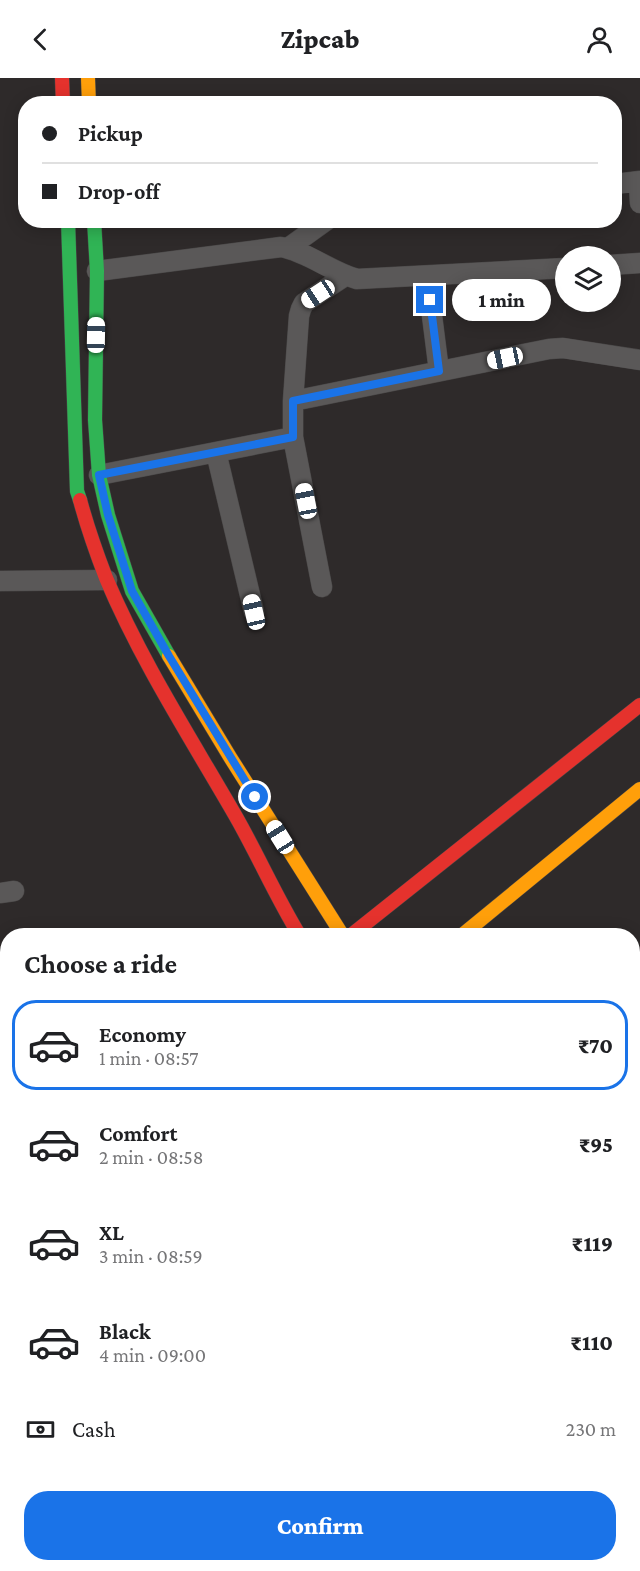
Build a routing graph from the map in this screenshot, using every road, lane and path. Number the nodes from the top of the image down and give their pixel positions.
1 (62, 78) edge
2 (88, 78) edge
3 (63, 96) edge
4 (89, 96) edge
5 (639, 182) edge
6 (622, 183) edge
7 (640, 203) edge
8 (68, 228) edge
9 (94, 228) edge
10 (316, 228) edge
11 (288, 248) junction
12 (640, 263) edge
13 (621, 264) edge
14 (555, 269) edge
15 (97, 271) junction
16 (345, 276) junction
17 (427, 276) junction
18 (640, 360) edge
19 (439, 371) junction
20 (293, 401) junction
21 (293, 437) junction
22 (216, 452) junction
23 (99, 475) junction
24 (107, 580) junction
25 (0, 581) edge
26 (322, 587) dead end
27 (254, 612) dead end
28 (640, 705) edge
29 (640, 789) edge
30 (295, 928) edge
31 (338, 928) edge
32 (360, 928) edge
33 (471, 928) edge

1 - 3 street
2 - 4 street
5 - 6 street
5 - 7 street
8 - 24 street
9 - 15 street
10 - 11 street
11 - 15 street
11 - 16 street
12 - 13 street
14 - 17 street
15 - 23 street
16 - 17 street
16 - 20 street
17 - 19 street
18 - 19 street
19 - 20 street
20 - 21 street
21 - 22 street
21 - 26 street
22 - 23 street
22 - 27 street
23 - 31 street
24 - 25 street
24 - 30 street
28 - 32 street
29 - 33 street

